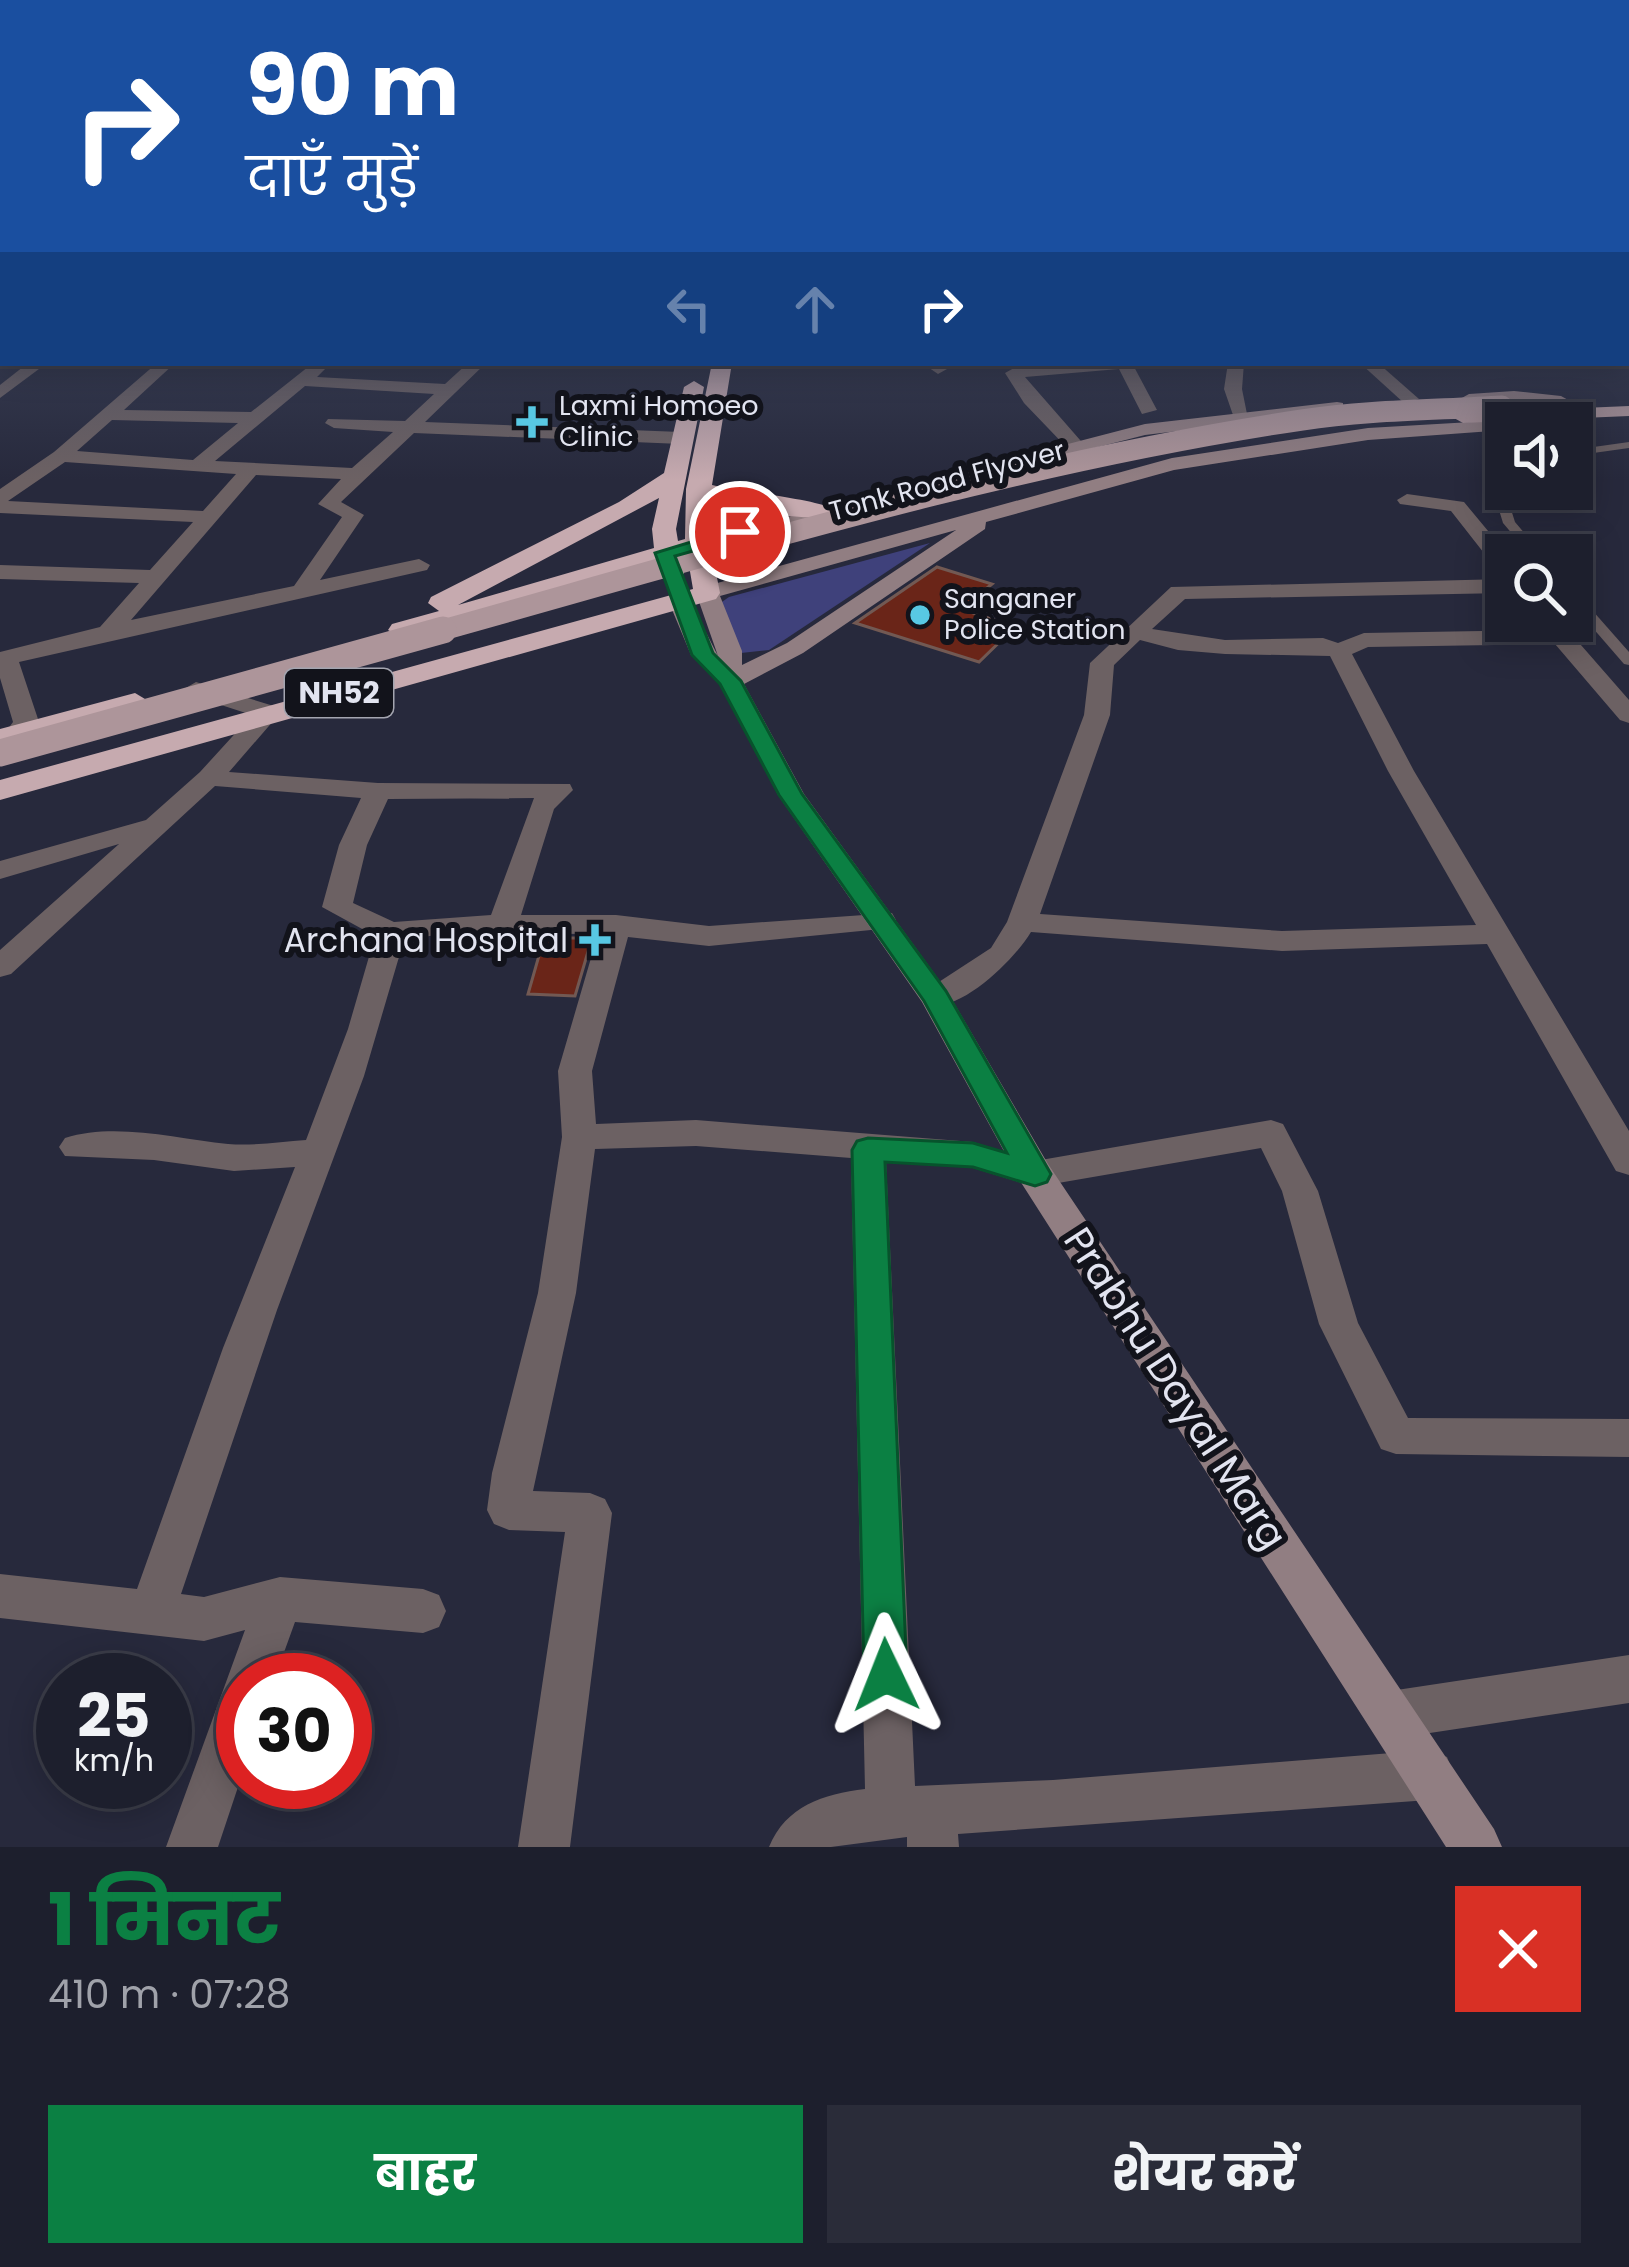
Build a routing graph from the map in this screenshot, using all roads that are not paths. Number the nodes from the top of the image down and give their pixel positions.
1 (35, 366) edge
2 (164, 366) edge
3 (320, 366) edge
4 (475, 366) edge
5 (698, 366) edge
6 (721, 366) edge
7 (1094, 366) edge
8 (1126, 366) edge
9 (1236, 366) edge
10 (1372, 366) edge
11 (302, 381) junction
12 (449, 390) junction
13 (0, 393) edge
14 (1629, 397) edge
15 (1410, 399) dead end
16 (1543, 402) edge
17 (1593, 403) edge
18 (1593, 409) edge
19 (1148, 410) dead end
20 (1629, 411) edge
21 (109, 415) junction
22 (1242, 415) junction
23 (1485, 415) edge
24 (1485, 416) edge
25 (257, 418) junction
26 (1485, 418) edge
27 (334, 423) dead end
28 (410, 427) junction
29 (681, 438) junction
30 (1629, 445) edge
31 (1078, 448) junction
32 (1593, 450) edge
33 (61, 457) junction
34 (196, 466) junction
35 (251, 469) junction
36 (357, 474) junction
37 (685, 484) junction
38 (0, 498) edge
39 (1407, 500) dead end
40 (0, 507) edge
41 (824, 511) junction
42 (993, 511) junction
43 (208, 517) junction
44 (1485, 540) edge
45 (698, 543) junction
46 (664, 553) junction
47 (419, 565) dead end
48 (0, 572) edge
49 (156, 578) junction
50 (1485, 586) edge
51 (302, 591) junction
52 (693, 596) junction
53 (1593, 620) edge
54 (108, 632) junction
55 (1136, 632) junction
56 (1485, 633) edge
57 (368, 640) junction
58 (1567, 642) edge
59 (1339, 651) junction
60 (3, 659) edge
61 (1629, 661) edge
62 (730, 681) junction
63 (190, 688) junction
64 (268, 712) junction
65 (1629, 715) edge
66 (6, 741) edge
67 (0, 772) edge
68 (209, 778) junction
69 (0, 790) edge
70 (378, 791) junction
71 (154, 826) junction
72 (0, 870) edge
73 (881, 920) junction
74 (1022, 922) junction
75 (503, 924) junction
76 (616, 924) junction
77 (391, 932) junction
78 (1498, 934) junction
79 (0, 967) edge
80 (936, 998) junction
81 (579, 1137) junction
82 (77, 1147) dead end
83 (868, 1150) junction
84 (320, 1152) junction
85 (1629, 1162) edge
86 (1035, 1174) junction
87 (1629, 1438) edge
88 (0, 1596) edge
89 (280, 1599) junction
90 (423, 1611) dead end
91 (152, 1613) junction
92 (260, 1653) edge
93 (1629, 1679) edge
94 (1390, 1715) junction
95 (1429, 1775) junction
96 (216, 1778) edge
97 (918, 1823) edge
98 (192, 1847) edge
99 (544, 1847) edge
100 (795, 1847) edge
101 (1476, 1847) edge

1 - 13 street
2 - 21 street
3 - 11 street
4 - 12 street
5 - 29 highway
6 - 37 highway
7 - 31 street
8 - 19 street
9 - 22 street
10 - 15 street
11 - 12 street
11 - 25 street
12 - 28 street
14 - 17 main road
16 - 22 street
18 - 20 main road
21 - 25 street
21 - 33 street
22 - 31 street
23 - 66 main road, Tonk Road Flyover, bridge
24 - 67 main road, Tonk Road Flyover
25 - 34 street
26 - 42 street
27 - 28 street
28 - 29 street
28 - 36 street
29 - 37 highway
30 - 32 lane
31 - 41 street
33 - 34 street
33 - 38 street
34 - 35 street
35 - 36 street
35 - 43 street
36 - 51 street
37 - 41 highway
37 - 45 highway
37 - 46 highway
37 - 57 highway
39 - 44 street
40 - 43 street
41 - 45 street
42 - 52 street
42 - 62 street
43 - 49 street
45 - 46 highway, NH52
45 - 52 highway
46 - 52 highway
46 - 57 highway, NH52
47 - 51 street
48 - 49 street
49 - 54 street
50 - 55 street
51 - 54 street
52 - 62 street, Prabhu Dayal Marg
52 - 64 highway, NH52
53 - 61 lane
54 - 60 street
55 - 59 street
55 - 74 street
56 - 59 street
57 - 63 highway, NH52
58 - 65 street
59 - 78 street
60 - 66 street
62 - 73 street, Prabhu Dayal Marg
63 - 64 street
63 - 66 highway, NH52
64 - 68 street
64 - 69 highway, NH52
68 - 70 street
68 - 71 street
70 - 75 street
70 - 77 street
71 - 72 street
71 - 79 street
73 - 76 street
73 - 80 street, Prabhu Dayal Marg
74 - 78 street
74 - 80 street
75 - 76 street
75 - 77 street
76 - 81 street
77 - 84 street
78 - 85 street
80 - 86 street, Prabhu Dayal Marg
81 - 83 street
81 - 99 street
82 - 84 street
83 - 86 street
83 - 97 street
84 - 91 street
86 - 87 street
86 - 94 street, Prabhu Dayal Marg
88 - 91 street
89 - 90 street
89 - 91 street
89 - 92 street
93 - 94 street
94 - 95 street, Prabhu Dayal Marg
95 - 97 street
95 - 101 street, Prabhu Dayal Marg
96 - 98 street
97 - 100 street

